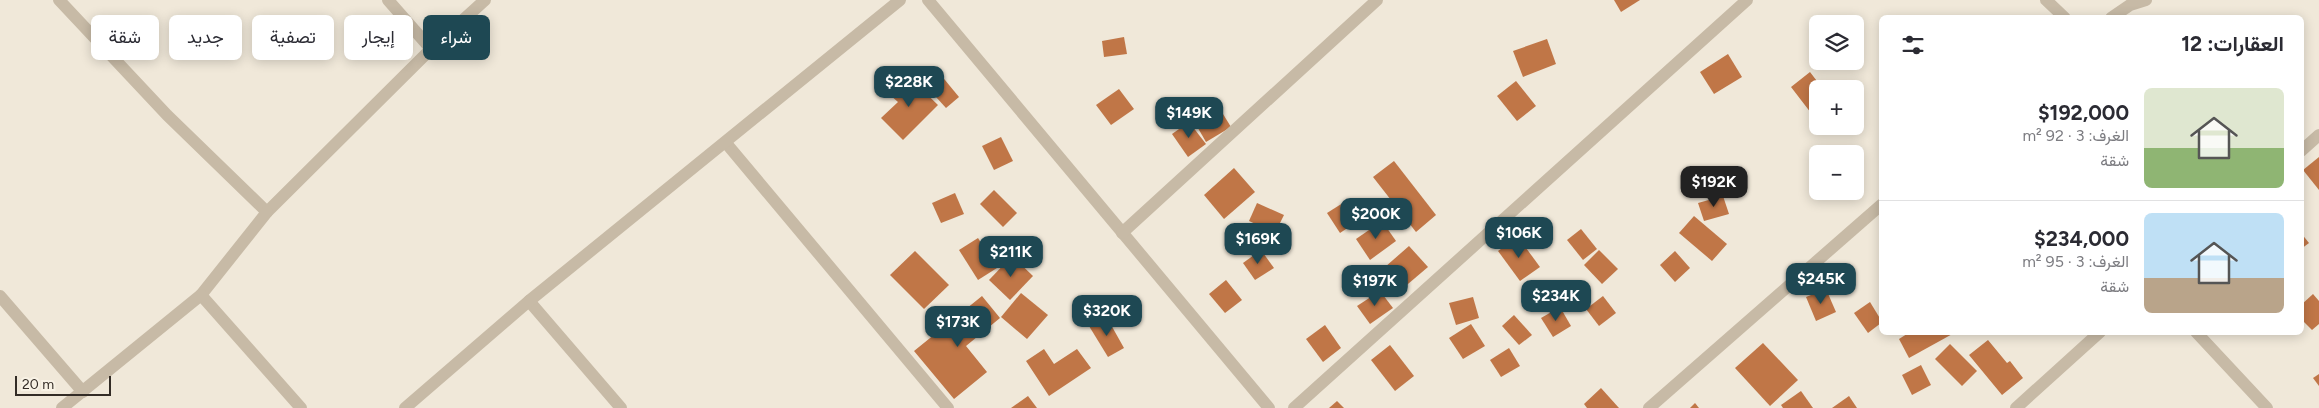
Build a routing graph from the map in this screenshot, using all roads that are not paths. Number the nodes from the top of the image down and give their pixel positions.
1 (59, 0) edge
2 (388, 0) edge
3 (485, 0) edge
4 (900, 0) edge
5 (928, 0) edge
6 (1377, 0) edge
7 (1747, 0) edge
8 (2046, 0) edge
9 (2146, 0) edge
10 (468, 15) edge
11 (2062, 15) edge
12 (2115, 15) edge
13 (423, 40) edge
14 (423, 57) edge
15 (2319, 135) edge
16 (726, 143) junction
17 (2304, 148) edge
18 (1879, 207) edge
19 (267, 212) junction
20 (1122, 233) junction
21 (201, 295) junction
22 (0, 296) edge
23 (529, 301) junction
24 (2097, 335) edge
25 (2199, 335) edge
26 (82, 392) junction
27 (62, 408) edge
28 (301, 408) edge
29 (405, 408) edge
30 (621, 408) edge
31 (948, 408) edge
32 (1269, 408) edge
33 (1294, 408) edge
34 (1649, 408) edge
35 (2016, 408) edge
36 (2267, 408) edge

1 - 19 street
2 - 13 street
3 - 10 street
4 - 16 street
5 - 20 street
6 - 20 street
7 - 33 street
8 - 11 street
9 - 12 street
14 - 19 street
15 - 17 street
16 - 23 street
16 - 31 street
18 - 34 street
19 - 21 street
20 - 32 street
21 - 26 street
21 - 28 street
22 - 26 street
23 - 29 street
23 - 30 street
24 - 35 street
25 - 36 street
26 - 27 street

